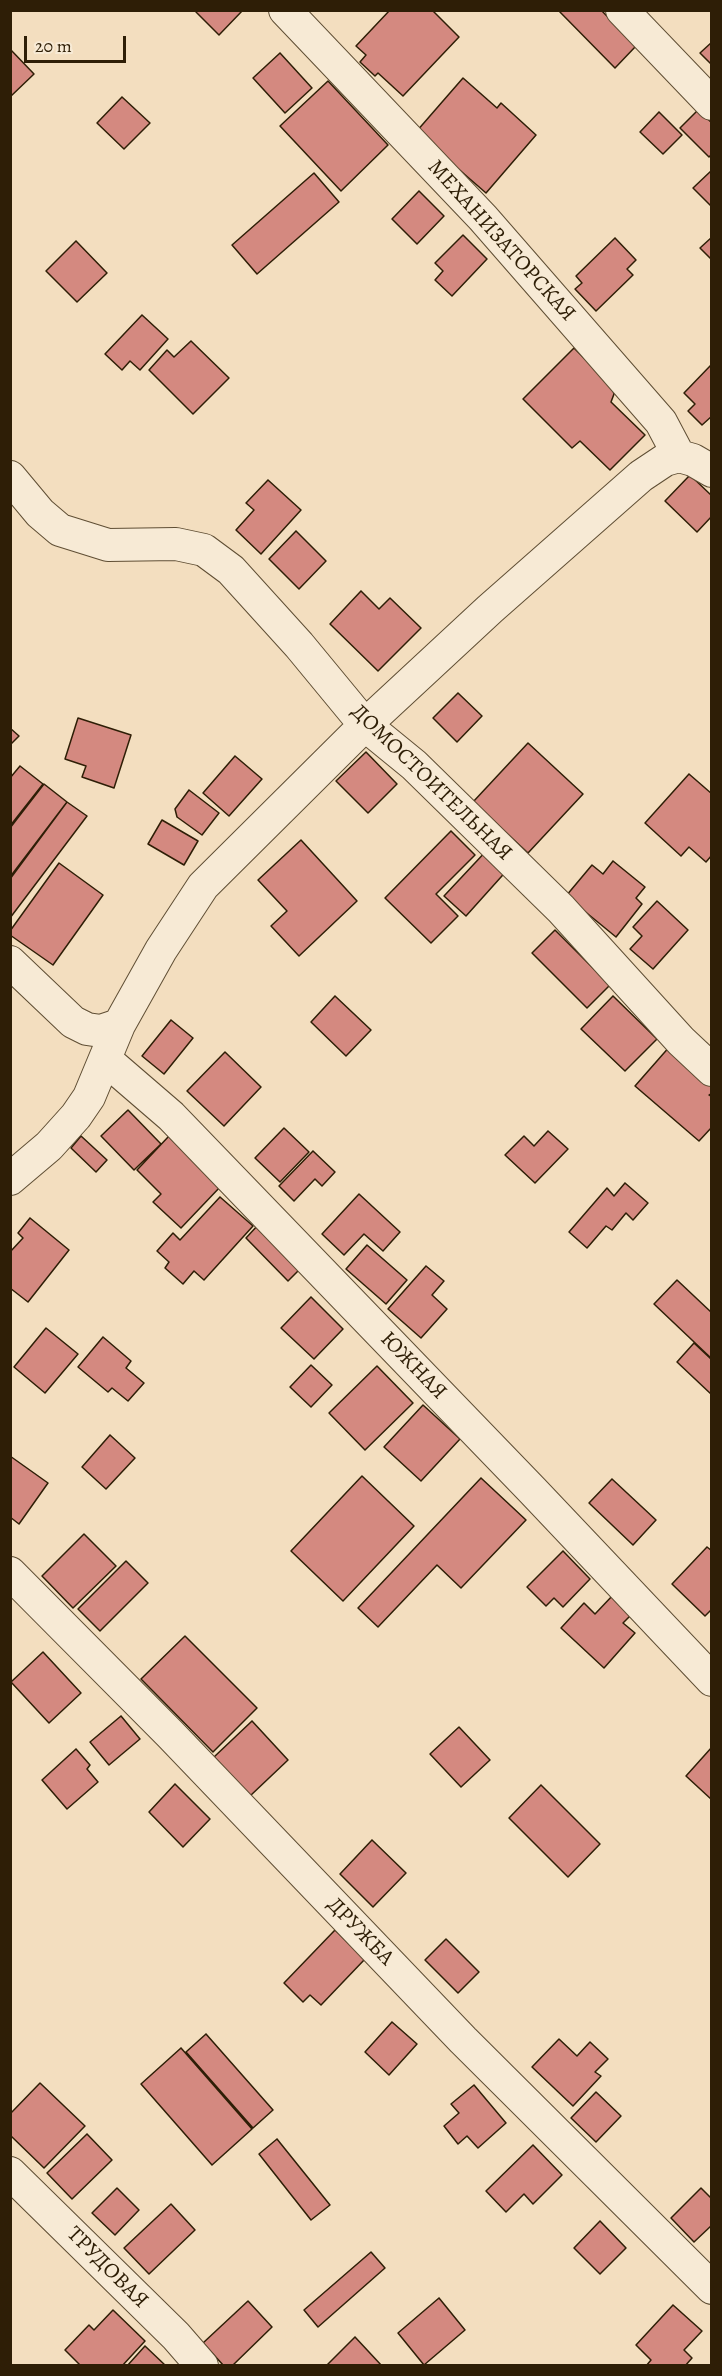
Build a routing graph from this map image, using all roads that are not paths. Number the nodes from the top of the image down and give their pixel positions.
1 (285, 10) edge
2 (622, 10) edge
3 (711, 104) edge
4 (679, 456) junction
5 (711, 471) edge
6 (10, 477) edge
7 (365, 725) junction
8 (10, 962) edge
9 (119, 1025) junction
10 (106, 1060) junction
11 (711, 1070) edge
12 (10, 1179) edge
13 (10, 1573) edge
14 (711, 1680) edge
15 (10, 2172) edge
16 (711, 2288) edge
17 (202, 2366) edge

1 - 4 street, МЕХАНИЗАТОРСКАЯ
2 - 3 street
4 - 5 street
4 - 7 street
6 - 7 street, ДОМОСТОИТЕЛЬНАЯ
7 - 9 street
7 - 11 street, ДОМОСТОИТЕЛЬНАЯ
8 - 9 street
9 - 10 street
10 - 12 street
10 - 14 street, ЮЖНАЯ
13 - 16 street, ДРУЖБА
15 - 17 street, ТРУДОВАЯ

